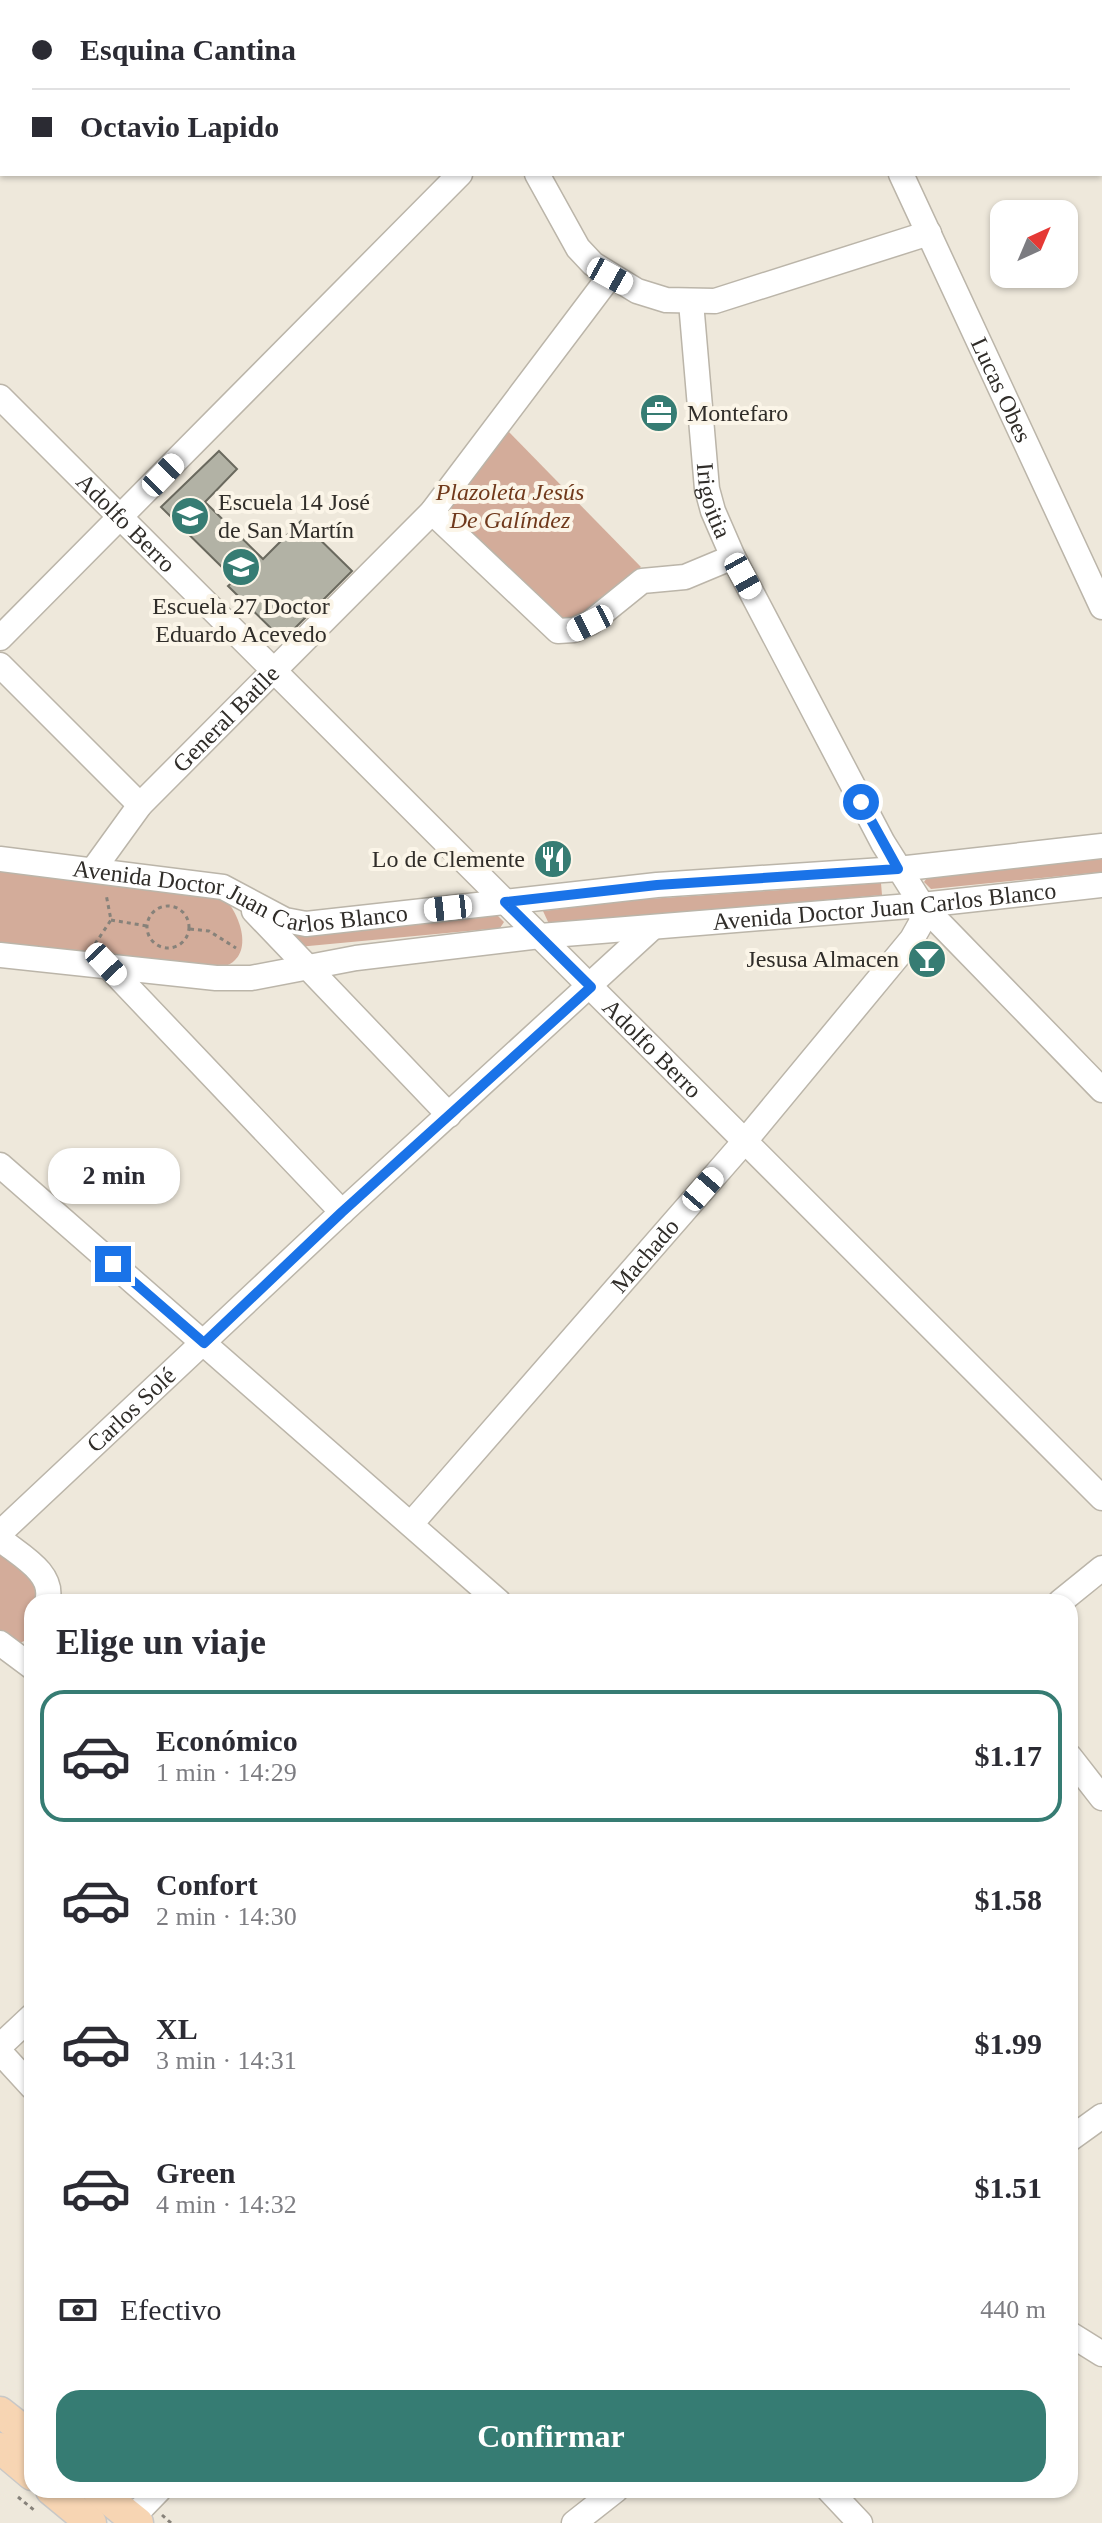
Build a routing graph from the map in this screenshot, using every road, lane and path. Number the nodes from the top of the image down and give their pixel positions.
1 (458, 176) edge
2 (538, 176) edge
3 (902, 176) edge
4 (929, 233) junction
5 (610, 276) junction
6 (691, 302) junction
7 (0, 397) edge
8 (432, 512) junction
9 (121, 517) junction
10 (733, 557) junction
11 (1102, 607) edge
12 (0, 638) edge
13 (0, 665) edge
14 (274, 671) junction
15 (140, 805) junction
16 (1102, 846) edge
17 (0, 859) edge
18 (898, 869) junction
19 (99, 880) junction
20 (1102, 885) edge
21 (242, 898) junction
22 (505, 902) junction
23 (922, 905) junction
24 (111, 920) junction
25 (147, 926) junction
26 (652, 928) junction
27 (190, 929) junction
28 (540, 936) junction
29 (236, 948) dead end
30 (100, 955) junction
31 (7, 956) edge
32 (307, 966) junction
33 (0, 978) edge
34 (591, 987) junction
35 (1102, 1090) edge
36 (449, 1115) junction
37 (745, 1141) junction
38 (0, 1165) edge
39 (342, 1212) junction
40 (204, 1343) junction
41 (1102, 1498) edge
42 (411, 1524) junction
43 (0, 1536) edge
44 (1102, 1568) edge
45 (48, 1594) edge
46 (490, 1594) edge
47 (1070, 1594) edge
48 (0, 1643) edge
49 (24, 1656) edge
50 (1078, 1767) edge
51 (1102, 1798) edge
52 (24, 2024) edge
53 (0, 2049) edge
54 (24, 2078) edge
55 (1102, 2116) edge
56 (1078, 2133) edge
57 (1078, 2339) edge
58 (1102, 2354) edge
59 (0, 2412) edge
60 (24, 2431) edge
61 (0, 2448) edge
62 (21, 2482) edge
63 (142, 2498) edge
64 (606, 2498) edge
65 (837, 2498) edge
66 (45, 2502) edge
67 (111, 2512) edge
68 (574, 2523) edge
69 (860, 2523) edge

1 - 9 street
2 - 5 street
3 - 4 street, Lucas Obes
4 - 6 street
4 - 11 street, Lucas Obes
5 - 6 street
5 - 8 street, General Batlle
6 - 10 street, Irigoitia
7 - 9 street, Adolfo Berro
8 - 10 street
8 - 14 street, General Batlle
9 - 12 street
9 - 14 street, Adolfo Berro
10 - 18 street, Irigoitia
13 - 15 street
14 - 15 street, General Batlle
14 - 22 street, Adolfo Berro
15 - 19 street, General Batlle
16 - 18 street, Avenida Doctor Juan Carlos Blanco
17 - 19 street, Avenida Doctor Juan Carlos Blanco
18 - 22 street, Avenida Doctor Juan Carlos Blanco
18 - 23 street, Irigoitia
19 - 21 street, Avenida Doctor Juan Carlos Blanco
19 - 24 path
20 - 23 street, Avenida Doctor Juan Carlos Blanco
21 - 22 street, Avenida Doctor Juan Carlos Blanco
21 - 32 street
22 - 28 street, Adolfo Berro
23 - 26 street, Avenida Doctor Juan Carlos Blanco
23 - 35 street, Irigoitia
23 - 37 street, Machado
24 - 25 path
24 - 30 path
25 - 27 path
25 - 27 path
26 - 28 street, Avenida Doctor Juan Carlos Blanco
26 - 34 street, Carlos Solé
27 - 29 path
28 - 32 street, Avenida Doctor Juan Carlos Blanco
28 - 34 street, Adolfo Berro
30 - 31 street, Avenida Doctor Juan Carlos Blanco
30 - 32 street, Avenida Doctor Juan Carlos Blanco
30 - 39 street
31 - 33 street
32 - 36 street
34 - 36 street, Carlos Solé
34 - 37 street, Adolfo Berro
36 - 39 street, Carlos Solé
37 - 41 street, Adolfo Berro
37 - 42 street, Machado
38 - 40 street
39 - 40 street, Carlos Solé
40 - 42 street
40 - 43 street, Carlos Solé
42 - 46 street
43 - 45 street
44 - 47 street
48 - 49 street
50 - 51 street
52 - 53 street
53 - 54 street
55 - 56 street
57 - 58 street
59 - 60 main road
61 - 62 main road
63 - 67 street
64 - 68 street
65 - 69 street
66 - 67 main road

